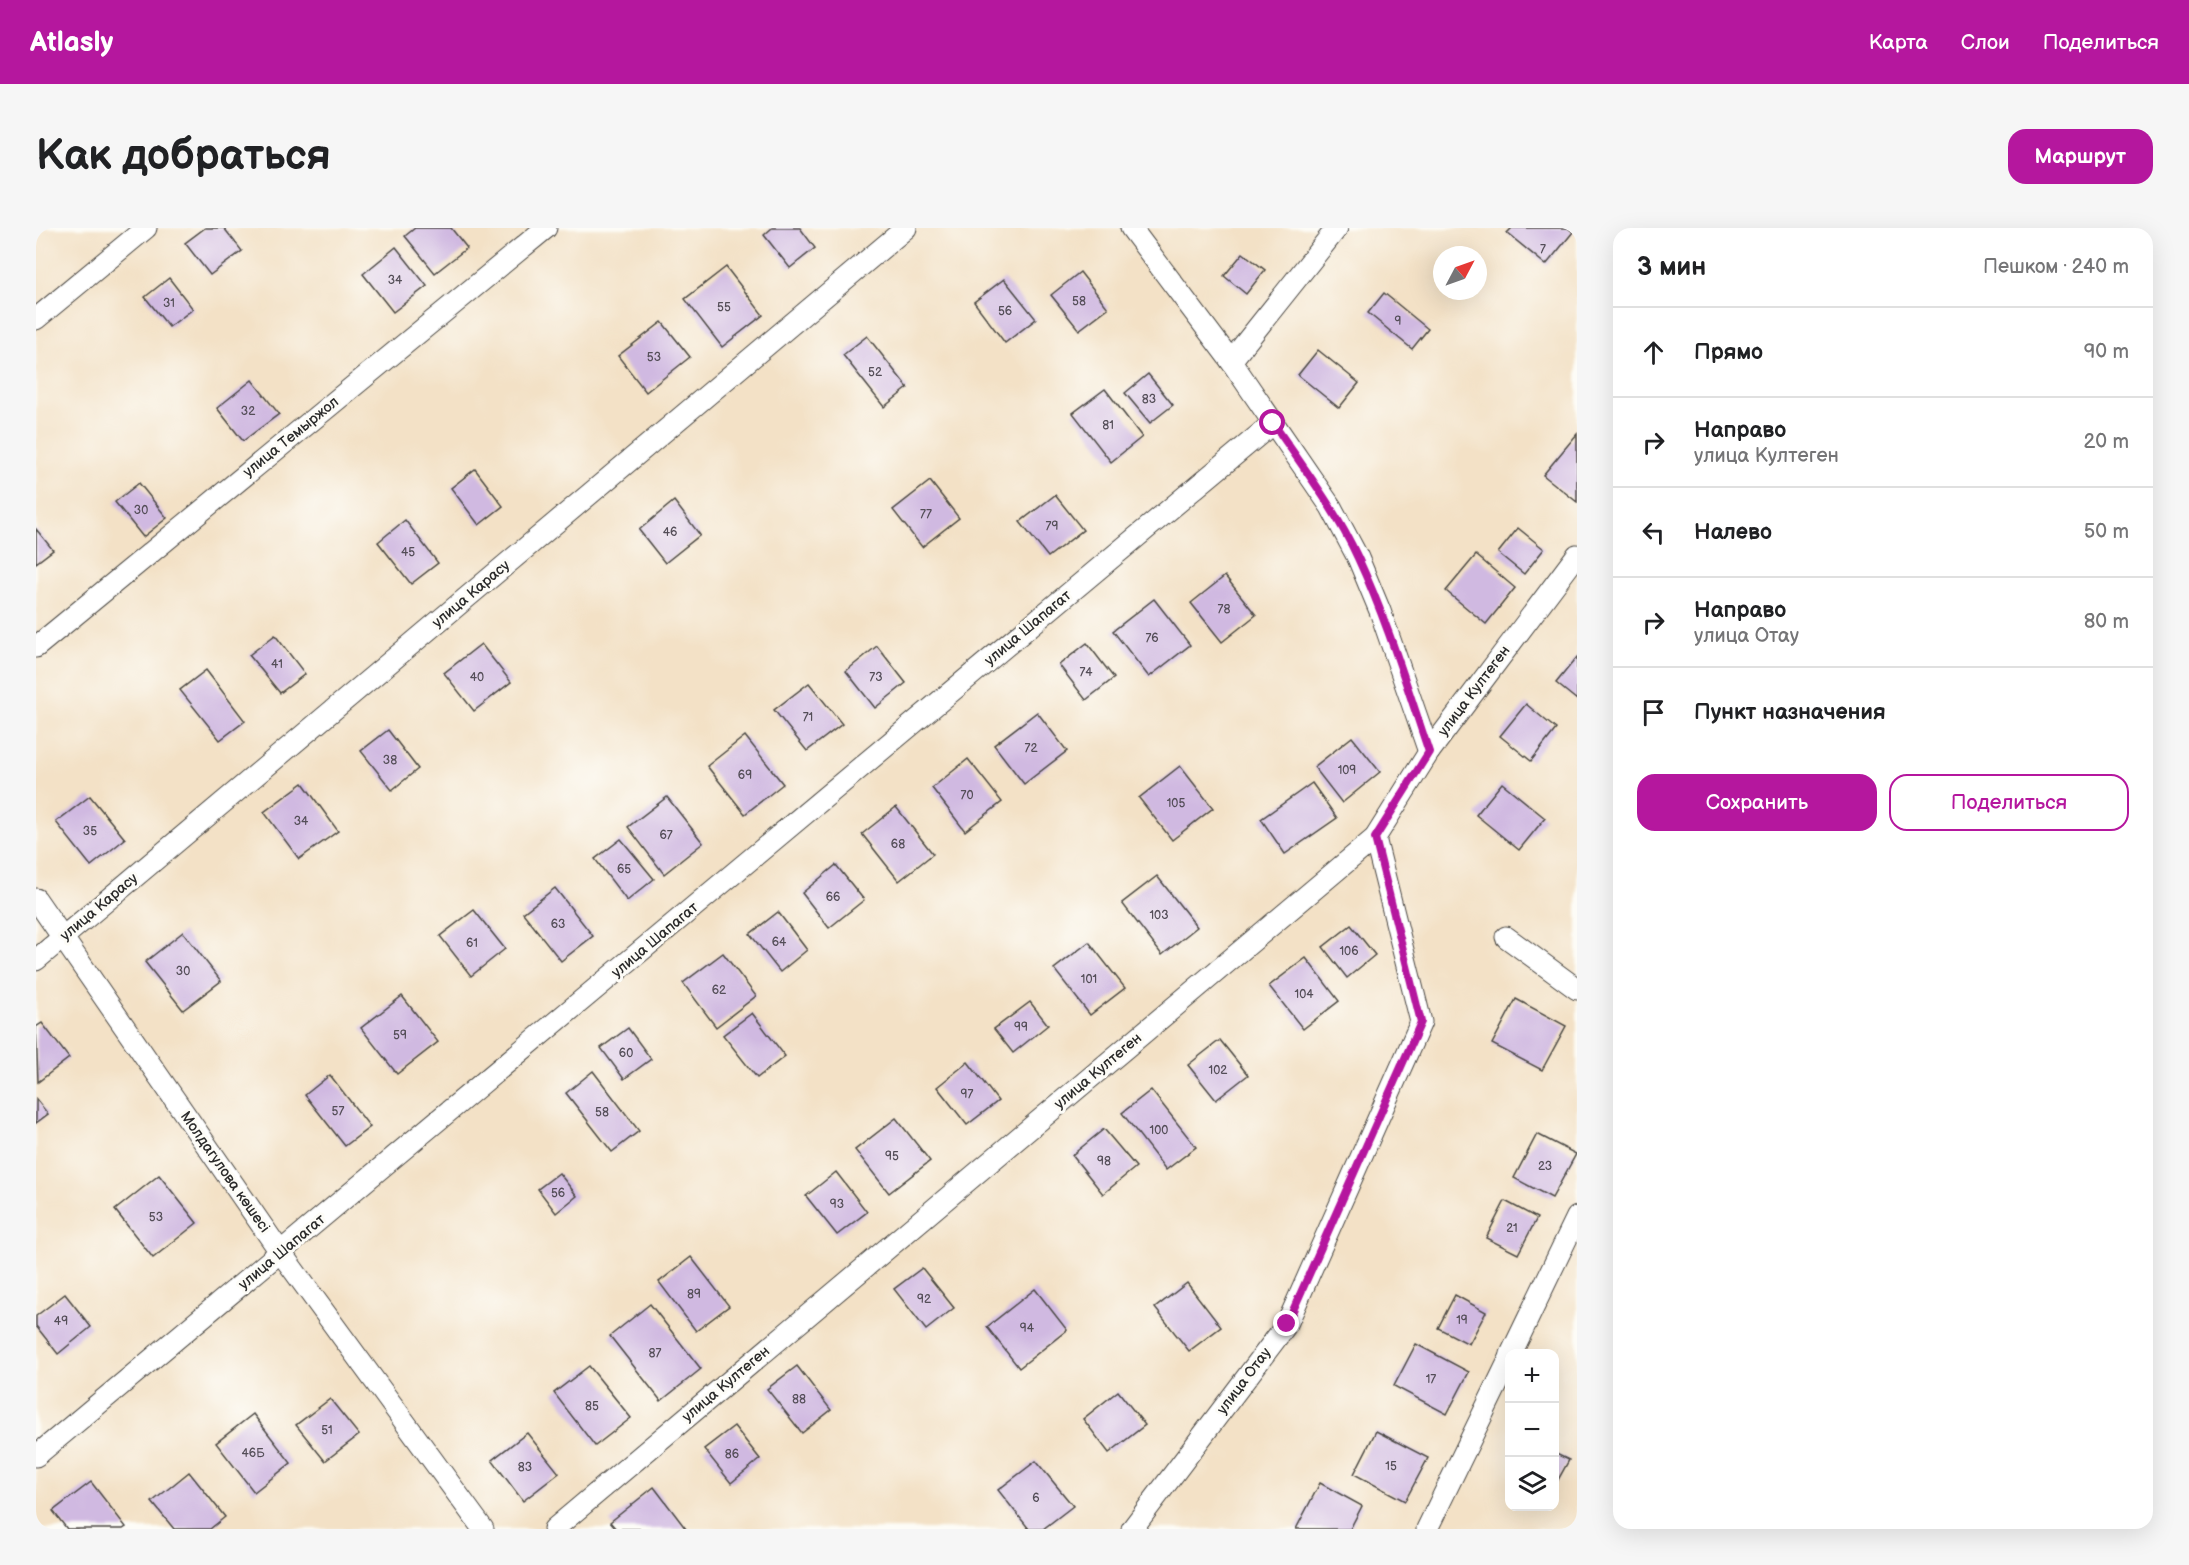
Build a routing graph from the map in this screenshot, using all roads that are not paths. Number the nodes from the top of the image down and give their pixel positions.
1 (146, 228) edge
2 (546, 228) edge
3 (906, 228) edge
4 (1131, 228) edge
5 (1337, 228) edge
6 (36, 319) edge
7 (1231, 361) junction
8 (1273, 423) junction
9 (1577, 555) edge
10 (36, 647) edge
11 (1429, 752) junction
12 (1375, 838) junction
13 (36, 899) edge
14 (1506, 937) dead end
15 (63, 938) junction
16 (36, 960) edge
17 (1577, 989) edge
18 (1577, 1217) edge
19 (281, 1253) junction
20 (1514, 1349) edge
21 (1505, 1366) edge
22 (36, 1456) edge
23 (483, 1529) edge
24 (554, 1529) edge
25 (1132, 1529) edge
26 (1427, 1529) edge

1 - 6 street
2 - 10 street, улица Темыржол
3 - 15 street, улица Карасу
4 - 7 street
5 - 7 street
7 - 8 street
8 - 11 street
8 - 19 street, улица Шапагат
9 - 11 street, улица Култеген
11 - 12 street, улица Култеген
12 - 24 street, улица Култеген
12 - 25 street, улица Отау
13 - 15 street, Молдагулова көшесі
14 - 17 street
15 - 16 street, улица Карасу
15 - 19 street, Молдагулова көшесі
18 - 20 street
19 - 22 street, улица Шапагат
19 - 23 street, Молдагулова көшесі
21 - 26 street

